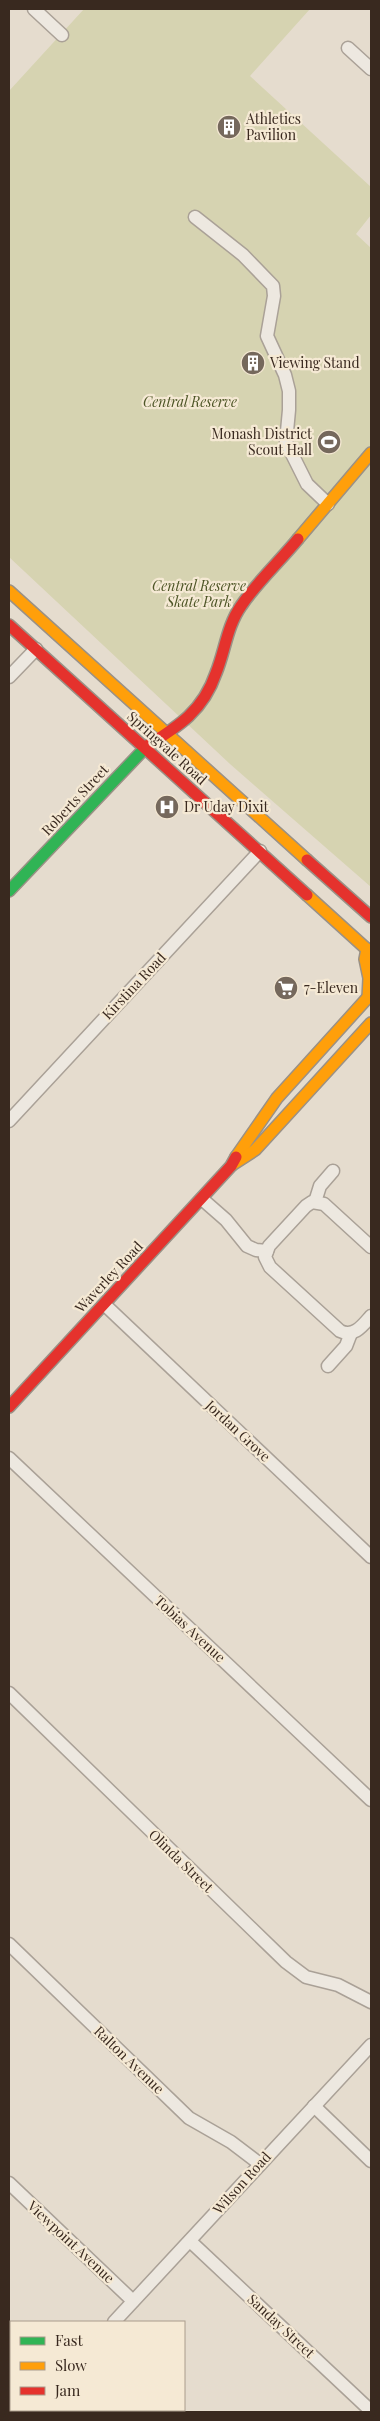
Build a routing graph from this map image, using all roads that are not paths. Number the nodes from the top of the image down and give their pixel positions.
1 (34, 9) edge
2 (62, 35) dead end
3 (348, 48) dead end
4 (371, 69) edge
5 (195, 218) dead end
6 (371, 453) edge
7 (328, 504) junction
8 (9, 591) edge
9 (9, 625) edge
10 (36, 649) junction
11 (9, 677) edge
12 (167, 734) junction
13 (145, 748) junction
14 (260, 852) junction
15 (9, 891) edge
16 (371, 917) edge
17 (369, 951) edge
18 (370, 996) edge
19 (371, 1023) edge
20 (9, 1121) edge
21 (230, 1166) junction
22 (333, 1171) dead end
23 (202, 1198) junction
24 (315, 1202) junction
25 (371, 1247) edge
26 (266, 1251) junction
27 (105, 1305) junction
28 (371, 1316) edge
29 (351, 1333) junction
30 (328, 1366) dead end
31 (9, 1408) edge
32 (9, 1458) edge
33 (371, 1557) edge
34 (9, 1693) edge
35 (371, 1800) edge
36 (9, 1944) edge
37 (371, 2002) edge
38 (371, 2045) edge
39 (314, 2106) junction
40 (371, 2161) edge
41 (260, 2164) junction
42 (9, 2183) edge
43 (190, 2241) junction
44 (133, 2301) junction
45 (115, 2321) edge
46 (371, 2411) edge

1 - 2 street
3 - 4 street
5 - 7 street
6 - 7 main road, Roberts Street
7 - 12 main road, Roberts Street
8 - 12 main road, Springvale Road
9 - 10 main road, Springvale Road
10 - 11 street
10 - 13 main road, Springvale Road
12 - 13 main road, Roberts Street
12 - 16 main road, Springvale Road
13 - 14 main road, Springvale Road
13 - 15 main road, Roberts Street
14 - 17 main road, Springvale Road
14 - 20 street, Kirstina Road
17 - 18 main road
18 - 21 main road, Waverley Road
19 - 21 main road, Waverley Road
21 - 23 main road, Waverley Road
22 - 24 street
23 - 26 street
23 - 27 main road, Waverley Road
24 - 25 street
24 - 26 street
26 - 29 street
27 - 31 main road, Waverley Road
27 - 33 street, Jordan Grove
28 - 29 street
29 - 30 street
32 - 35 street, Tobias Avenue
34 - 37 street, Olinda Street
36 - 41 street, Ralton Avenue
38 - 39 street, Wilson Road
39 - 40 street
39 - 41 street, Wilson Road
41 - 43 street, Wilson Road
42 - 44 street, Viewpoint Avenue
43 - 44 street, Wilson Road
43 - 46 street, Sanday Street
44 - 45 street, Wilson Road

